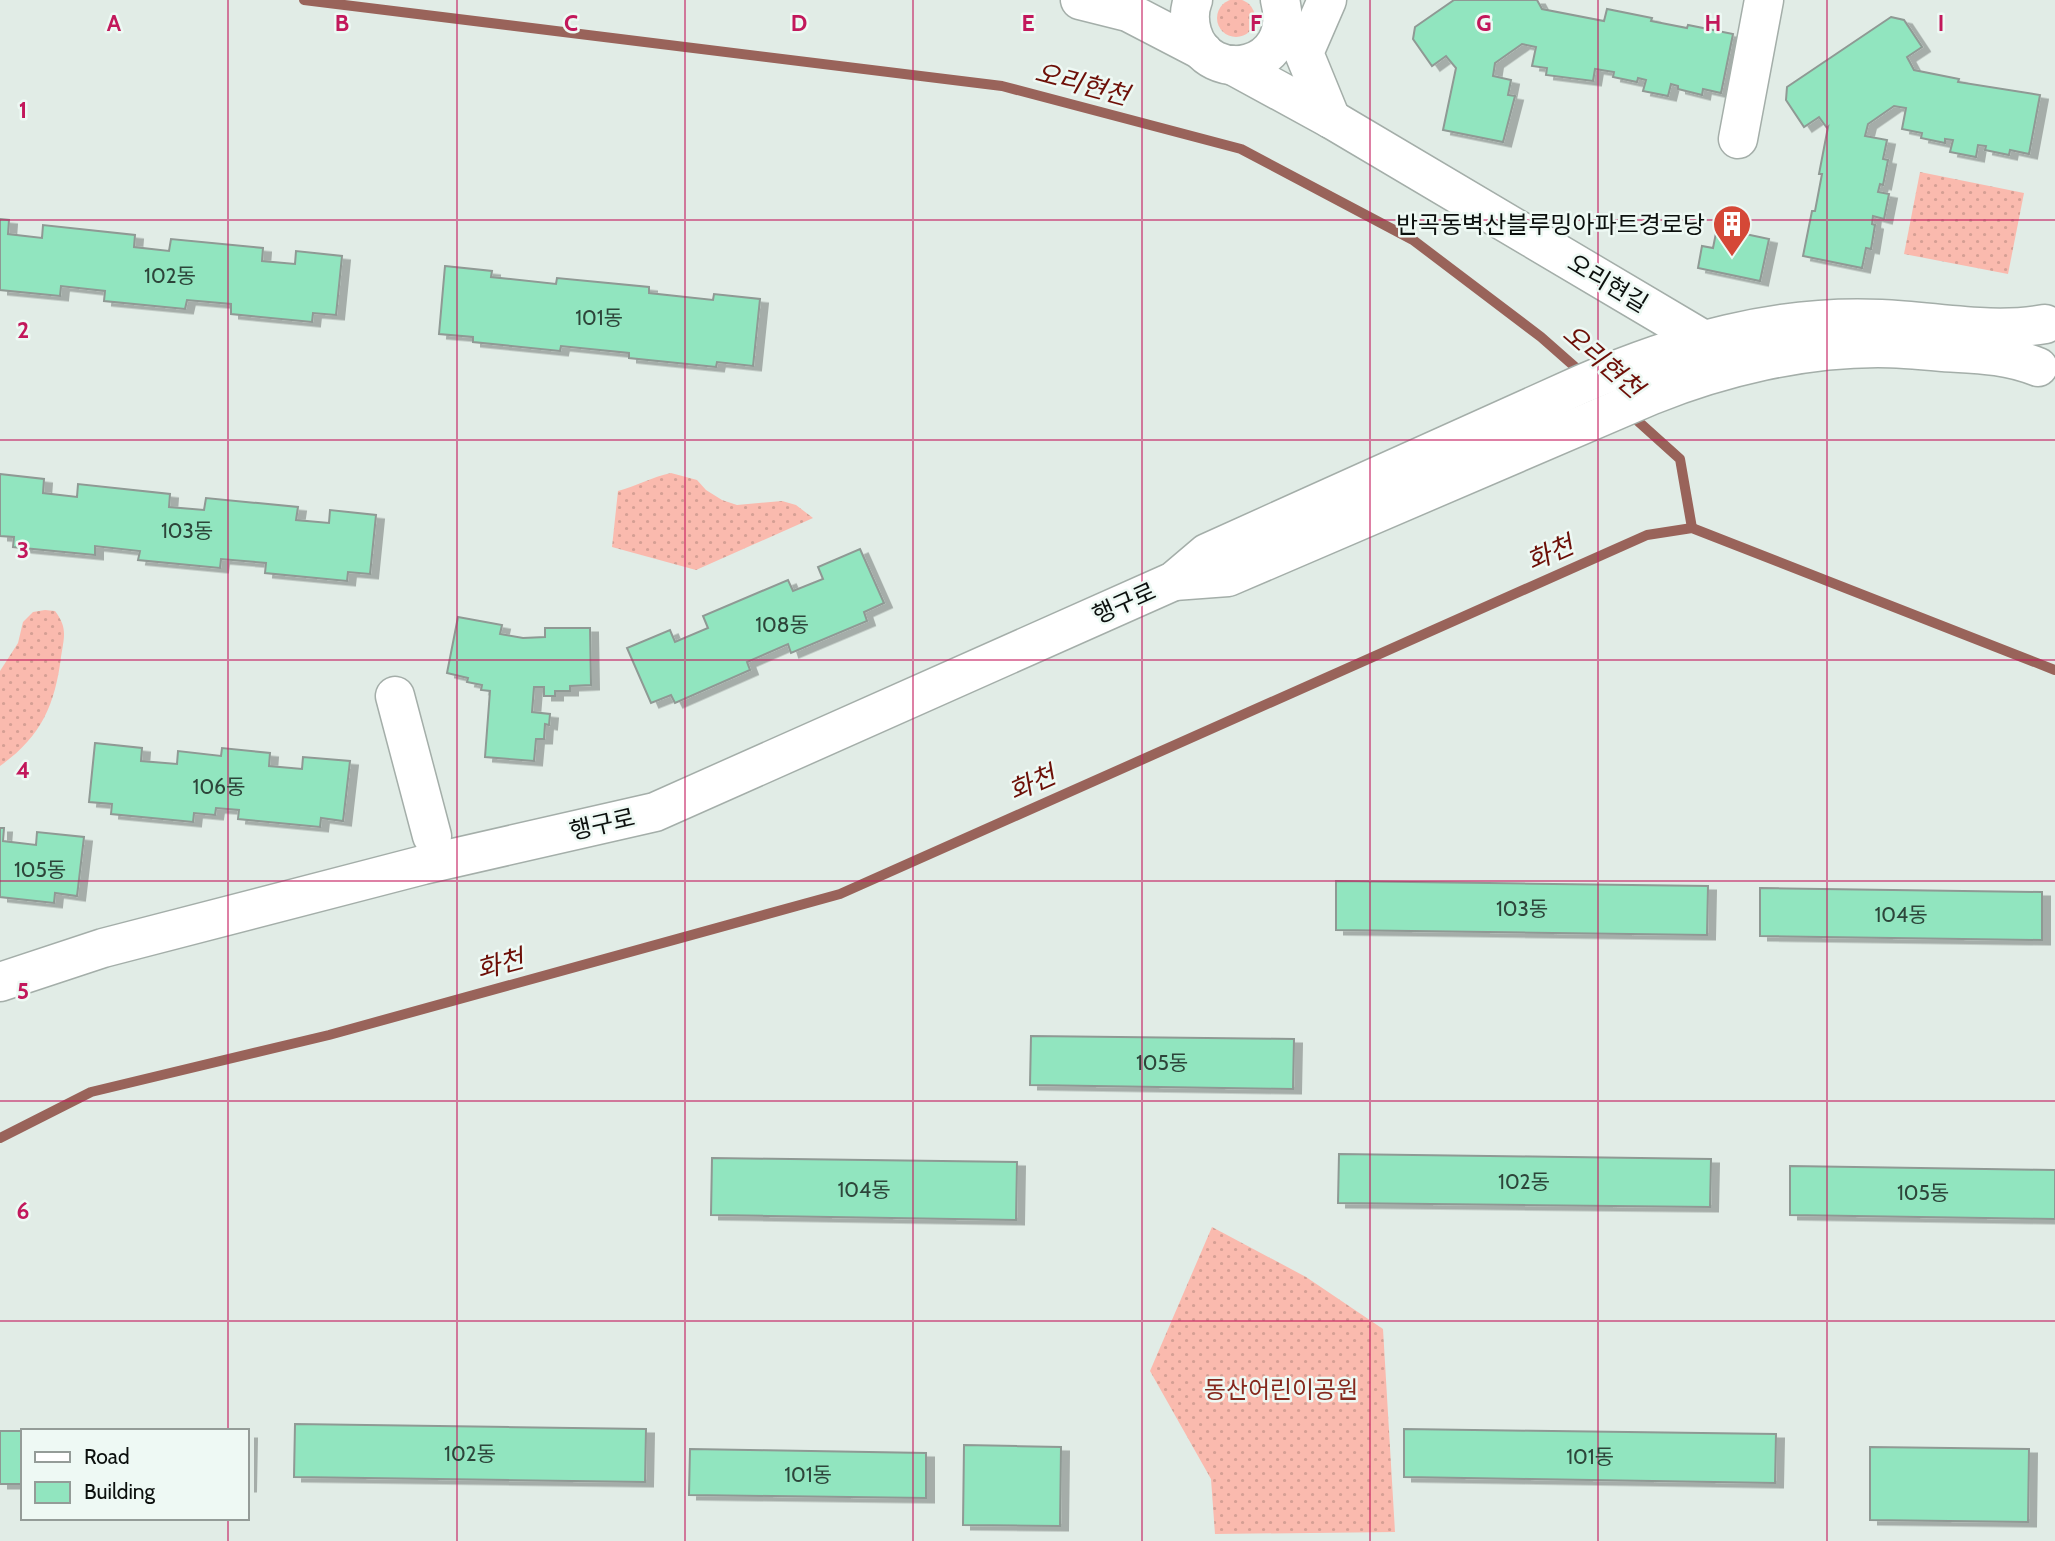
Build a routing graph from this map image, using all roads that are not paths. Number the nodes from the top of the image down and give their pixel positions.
1 (1080, 0) edge
2 (1193, 0) edge
3 (1327, 0) edge
4 (1763, 0) edge
5 (1289, 28) edge
6 (1217, 58) junction
7 (1331, 119) junction
8 (1738, 139) dead end
9 (2050, 319) edge
10 (1691, 343) junction
11 (2046, 380) edge
12 (1450, 464) junction
13 (395, 696) dead end
14 (432, 836) dead end
15 (0, 982) edge

1 - 6 street, 오리현길
2 - 6 street
3 - 5 street
4 - 8 street
5 - 6 street
5 - 7 street
6 - 7 street, 오리현길
7 - 10 street, 오리현길
9 - 10 street
9 - 11 street
10 - 12 street
11 - 12 street
12 - 15 street, 행구로
13 - 14 street

